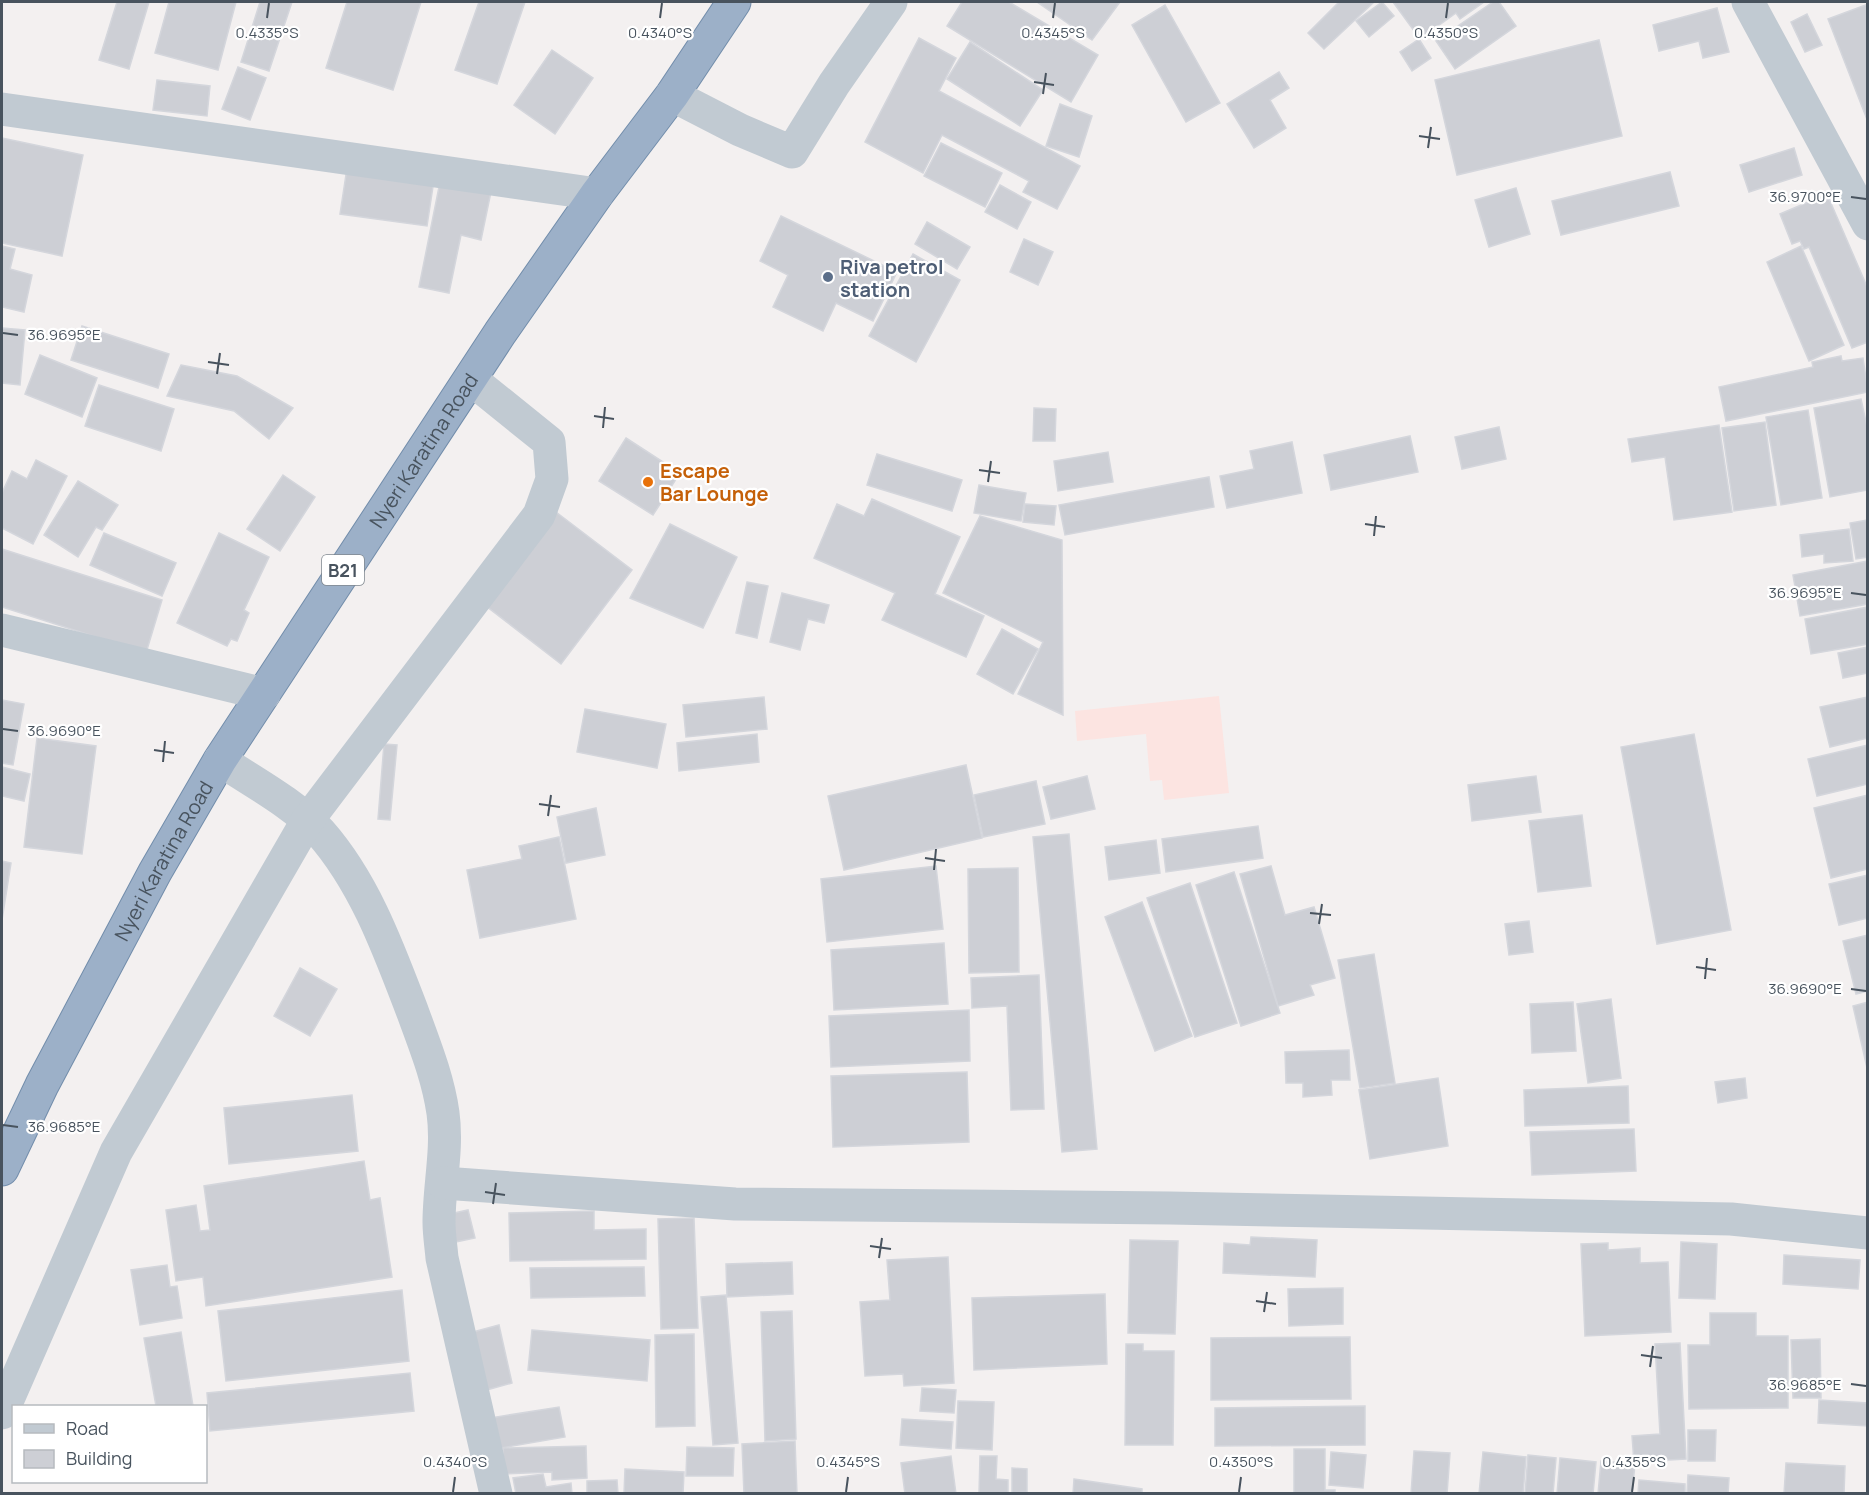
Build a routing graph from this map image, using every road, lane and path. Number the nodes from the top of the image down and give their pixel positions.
1 (734, 2) edge
2 (891, 2) edge
3 (1748, 2) edge
4 (672, 96) junction
5 (2, 109) edge
6 (597, 194) junction
7 (1868, 224) edge
8 (472, 380) junction
9 (2, 630) edge
10 (264, 694) junction
11 (220, 760) junction
12 (308, 822) junction
13 (2, 1169) edge
14 (443, 1183) junction
15 (1868, 1233) edge
16 (2, 1413) edge
17 (496, 1494) edge

1 - 4 highway, Nyeri Karatina Road / B21
2 - 4 street
3 - 7 street
4 - 6 highway, Nyeri Karatina Road / B21
5 - 6 street
6 - 8 highway, Nyeri Karatina Road / B21
8 - 10 highway, Nyeri Karatina Road / B21
8 - 12 street
9 - 10 street
10 - 11 highway, Nyeri Karatina Road / B21
11 - 12 street
11 - 13 highway, Nyeri Karatina Road / B21
12 - 14 street
12 - 16 street
14 - 15 street
14 - 17 street

